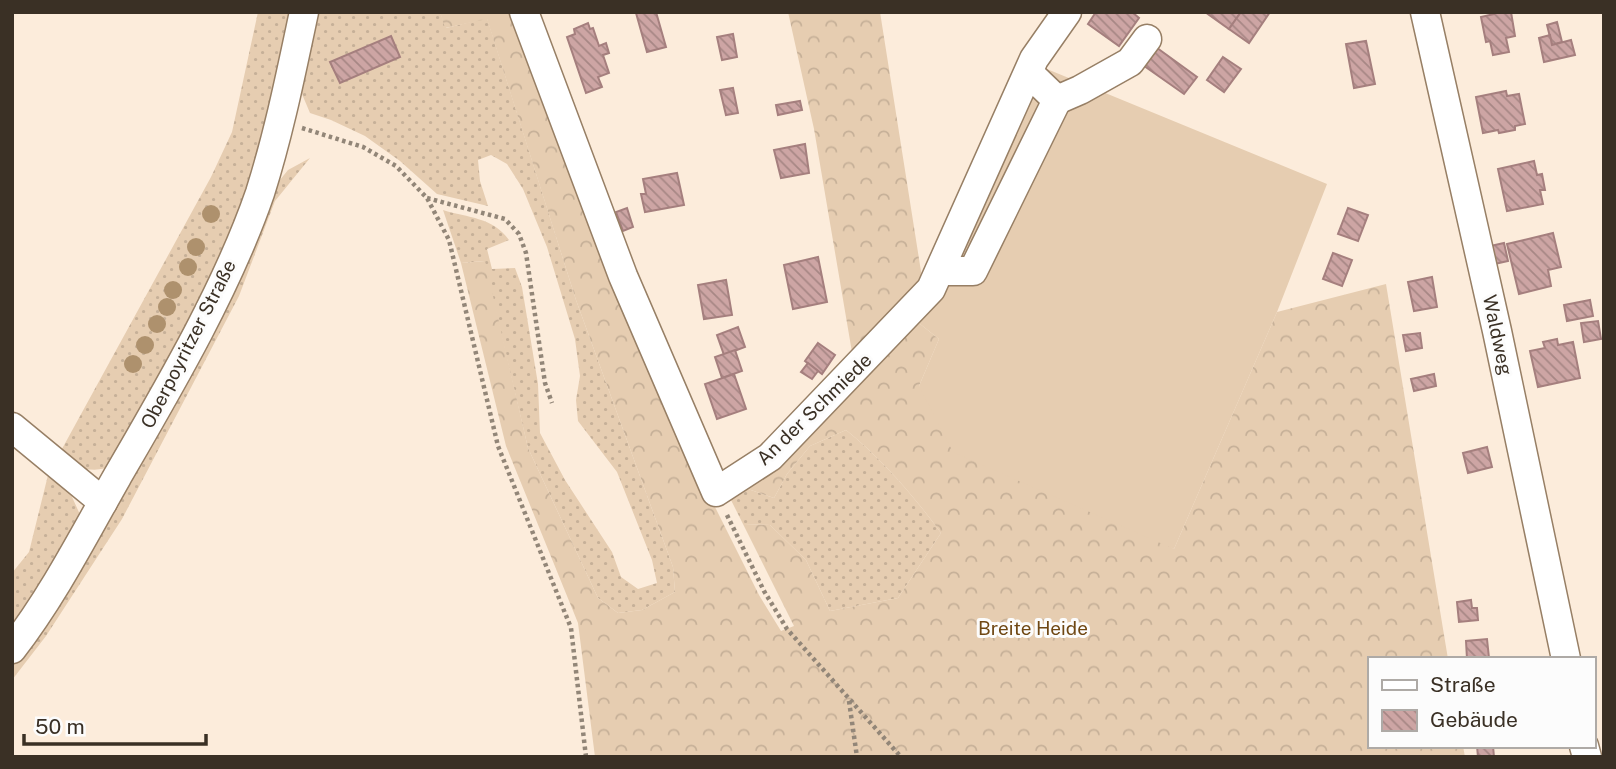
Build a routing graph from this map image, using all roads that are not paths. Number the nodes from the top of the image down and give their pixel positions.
1 (304, 12) edge
2 (524, 12) edge
3 (1067, 12) edge
4 (1426, 12) edge
5 (1147, 39) dead end
6 (1029, 72) junction
7 (1057, 100) junction
8 (940, 271) junction
9 (12, 427) edge
10 (103, 502) junction
11 (12, 649) edge
12 (1566, 657) edge

1 - 10 street, Oberpoyritzer Straße
2 - 8 street, An der Schmiede
3 - 6 street, An der Schmiede
4 - 12 street, Waldweg
5 - 7 street
6 - 7 street
6 - 8 street, An der Schmiede
7 - 8 street
9 - 10 street
10 - 11 street, Oberpoyritzer Straße

